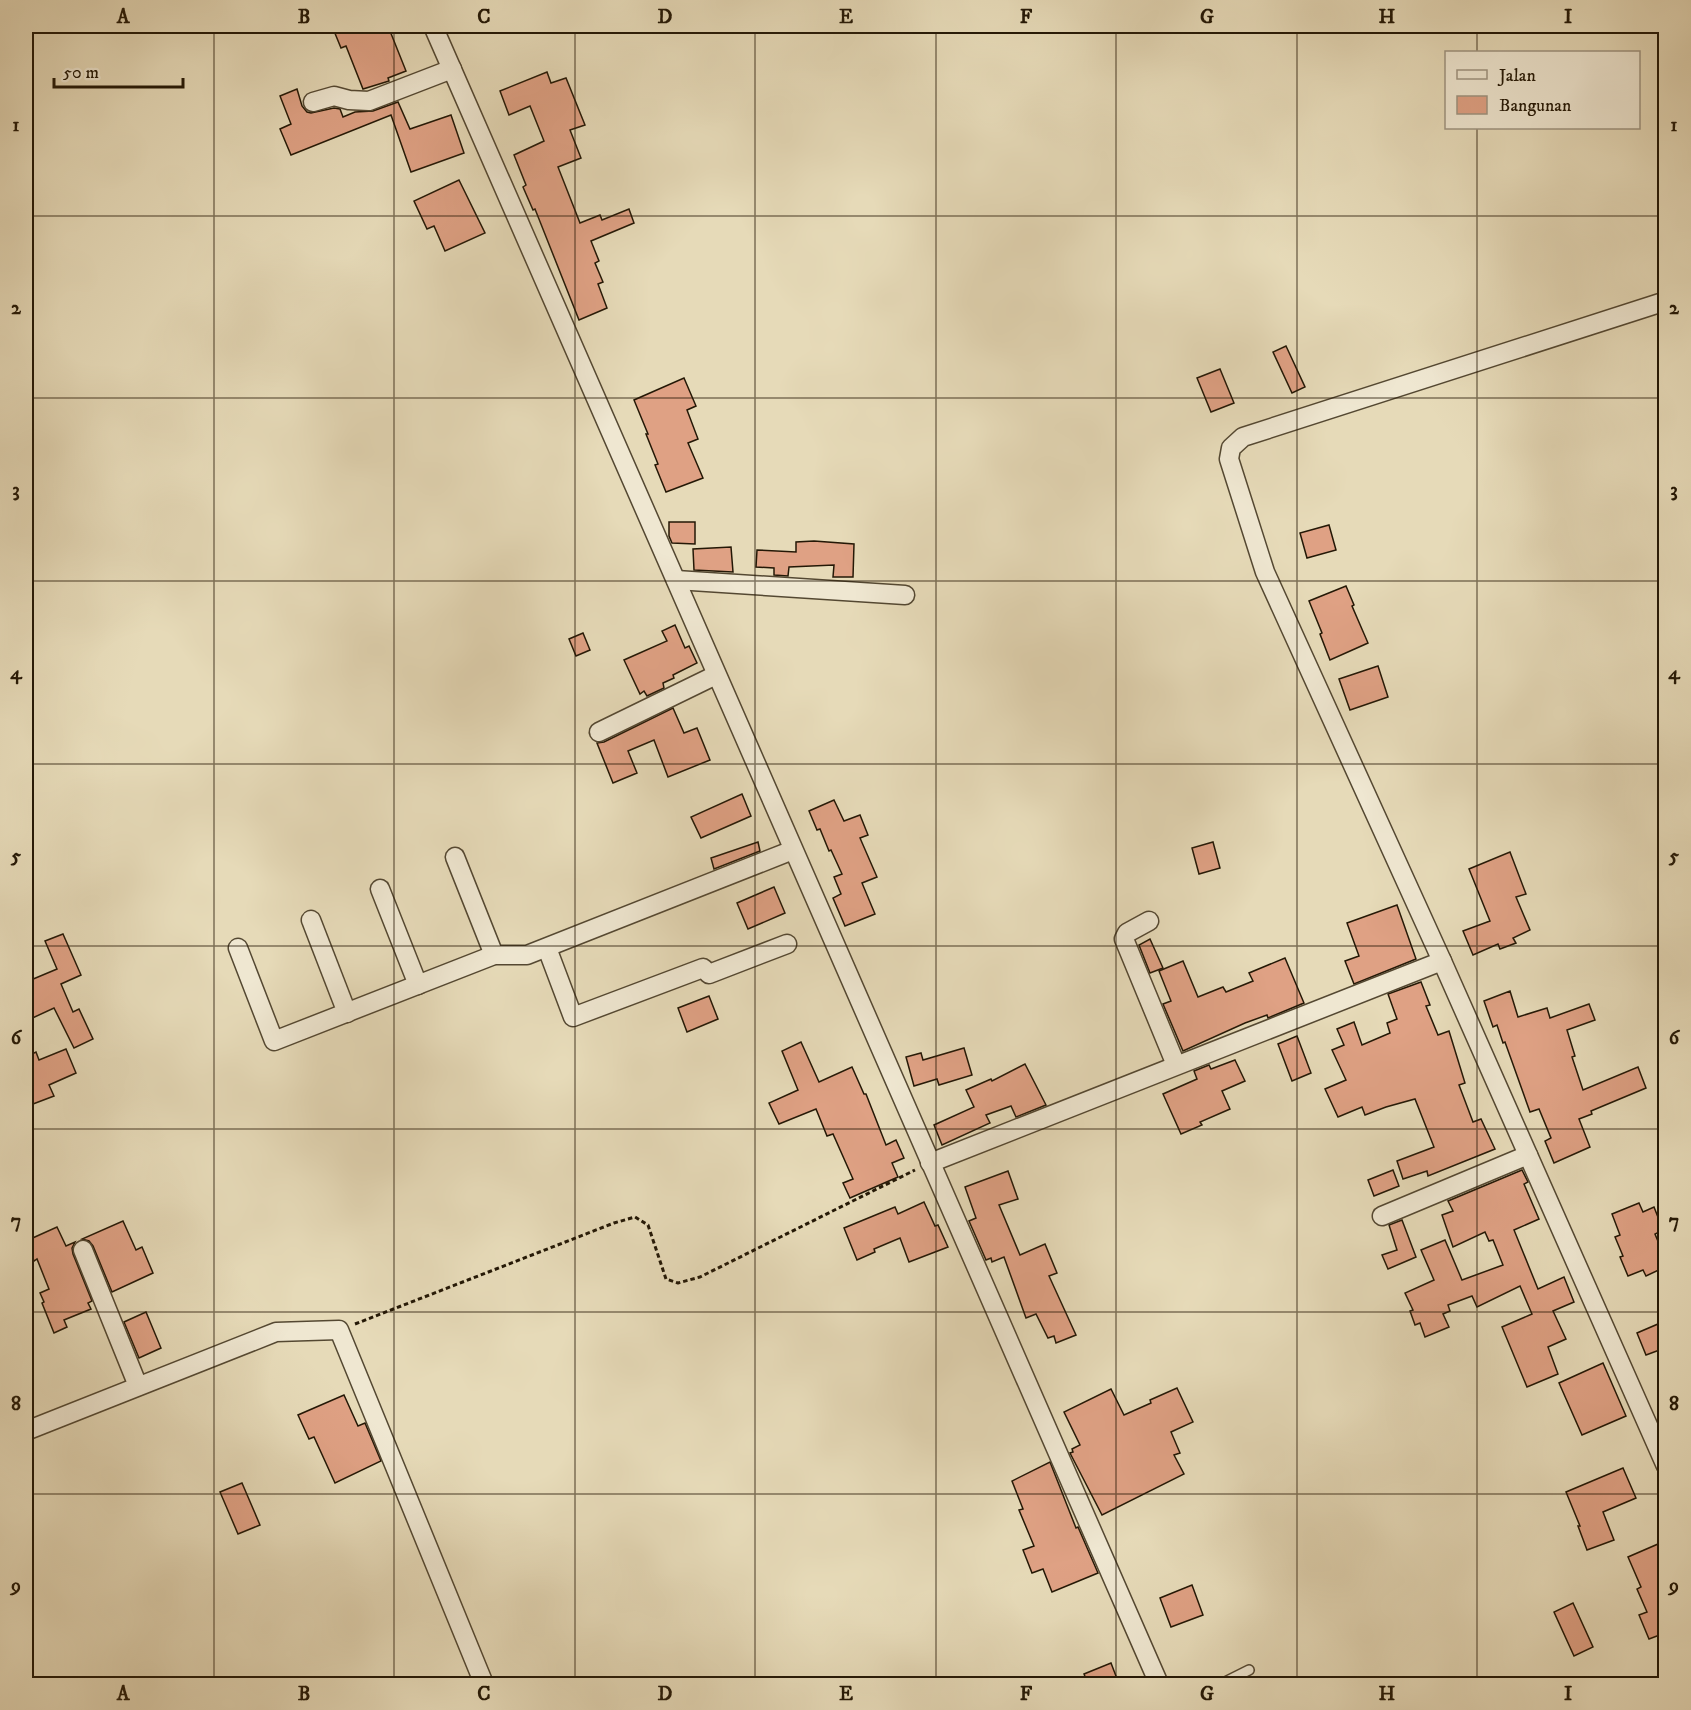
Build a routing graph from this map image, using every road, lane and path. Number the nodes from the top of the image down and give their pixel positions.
1 (433, 26) edge
2 (452, 69) junction
3 (313, 102) dead end
4 (1665, 301) edge
5 (676, 580) junction
6 (905, 595) dead end
7 (716, 675) junction
8 (599, 732) dead end
9 (793, 850) junction
10 (455, 857) dead end
11 (380, 889) dead end
12 (311, 920) dead end
13 (1149, 921) dead end
14 (787, 944) dead end
15 (238, 948) dead end
16 (547, 948) junction
17 (494, 955) junction
18 (1442, 961) junction
19 (418, 985) junction
20 (347, 1013) junction
21 (1176, 1065) junction
22 (1528, 1155) junction
23 (930, 1162) junction
24 (1382, 1216) dead end
25 (83, 1250) dead end
26 (339, 1330) junction
27 (138, 1386) junction
28 (26, 1431) edge
29 (1665, 1466) edge
30 (1249, 1670) dead end
31 (484, 1684) edge
32 (1158, 1684) edge
33 (1221, 1684) edge

1 - 2 street
2 - 3 street
2 - 5 street
4 - 18 street
5 - 6 street
5 - 7 street
7 - 8 street
7 - 9 street
9 - 16 street
9 - 23 street
10 - 17 street
11 - 19 street
12 - 20 street
13 - 21 street
14 - 16 street
15 - 20 street
16 - 17 street
17 - 19 street
18 - 21 street
18 - 22 street
19 - 20 street
21 - 23 street
22 - 24 street
22 - 29 street
23 - 26 path
23 - 32 street
25 - 27 street
26 - 27 street
26 - 31 street
27 - 28 street
30 - 33 lane

